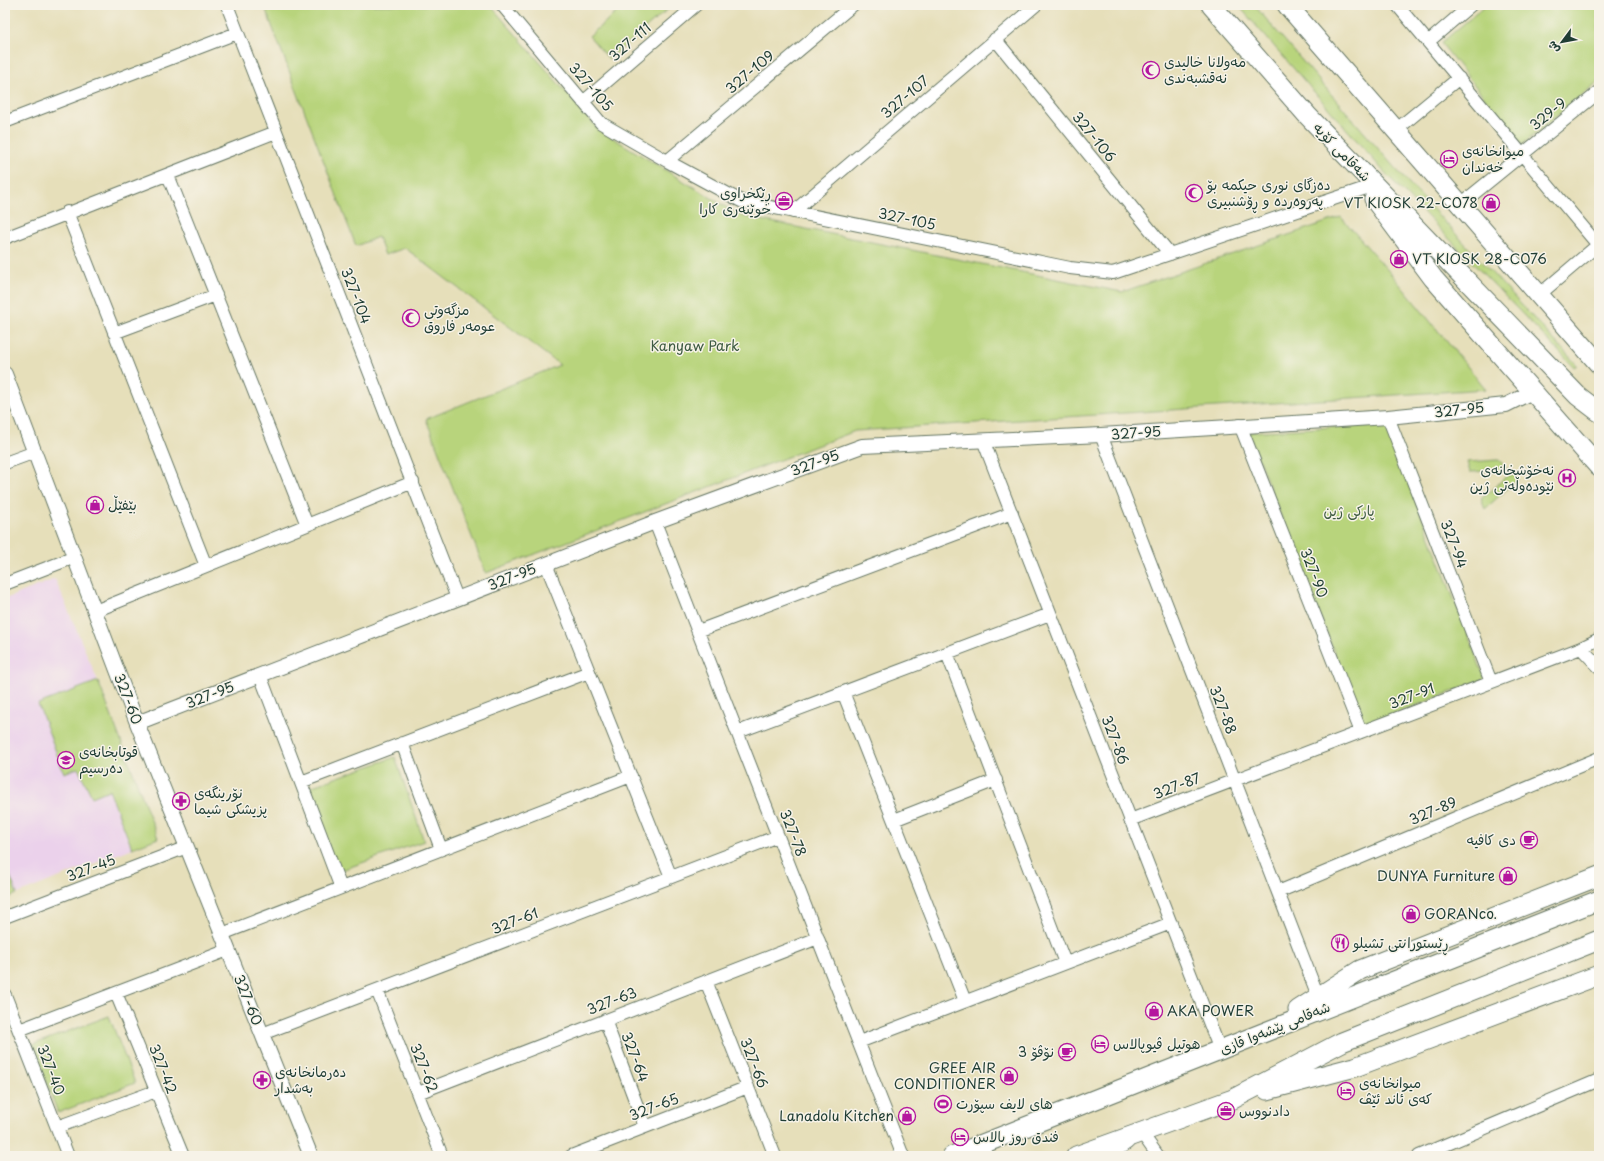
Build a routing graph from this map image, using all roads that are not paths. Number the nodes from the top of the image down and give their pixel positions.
1 (227, 5) edge
2 (502, 5) edge
3 (696, 5) edge
4 (853, 5) edge
5 (1211, 5) edge
6 (1287, 5) edge
7 (1397, 5) edge
8 (1471, 5) edge
9 (1030, 7) edge
10 (237, 33) junction
11 (995, 40) junction
12 (1428, 42) junction
13 (1459, 78) junction
14 (1599, 92) edge
15 (583, 102) junction
16 (1307, 115) junction
17 (5, 122) edge
18 (1396, 130) junction
19 (276, 132) junction
20 (1522, 154) junction
21 (667, 162) junction
22 (168, 175) junction
23 (1366, 188) junction
24 (1461, 204) junction
25 (67, 212) junction
26 (793, 212) junction
27 (5, 238) edge
28 (1598, 245) edge
29 (1170, 254) junction
30 (1539, 295) junction
31 (216, 296) junction
32 (114, 333) junction
33 (1599, 364) edge
34 (5, 374) edge
35 (1534, 391) junction
36 (1599, 412) edge
37 (1388, 417) junction
38 (1240, 425) junction
39 (1100, 435) junction
40 (983, 440) junction
41 (35, 452) junction
42 (5, 463) edge
43 (1599, 467) edge
44 (412, 482) junction
45 (1012, 513) junction
46 (655, 522) junction
47 (307, 525) junction
48 (74, 557) junction
49 (546, 564) junction
50 (206, 566) junction
51 (5, 584) edge
52 (457, 598) junction
53 (95, 611) junction
54 (1050, 614) junction
55 (698, 631) junction
56 (1599, 639) edge
57 (1581, 648) junction
58 (947, 653) junction
59 (1599, 667) edge
60 (589, 672) junction
61 (260, 675) junction
62 (1491, 682) junction
63 (843, 692) junction
64 (137, 723) junction
65 (738, 732) junction
66 (1361, 732) junction
67 (402, 744) junction
68 (1599, 758) edge
69 (630, 776) junction
70 (996, 780) junction
71 (1234, 780) junction
72 (301, 782) junction
73 (894, 820) junction
74 (1130, 820) junction
75 (778, 836) junction
76 (187, 847) junction
77 (441, 849) junction
78 (1599, 876) edge
79 (671, 877) junction
80 (341, 888) junction
81 (1278, 892) junction
82 (1599, 900) edge
83 (5, 917) edge
84 (1171, 923) junction
85 (222, 934) junction
86 (818, 938) junction
87 (1599, 940) edge
88 (228, 950) junction
89 (1065, 963) junction
90 (1599, 975) edge
91 (706, 981) junction
92 (377, 990) junction
93 (116, 993) junction
94 (5, 995) edge
95 (1318, 996) junction
96 (966, 1001) junction
97 (605, 1020) junction
98 (1277, 1026) junction
99 (19, 1030) junction
100 (262, 1034) junction
101 (859, 1042) junction
102 (1220, 1050) junction
103 (1599, 1080) edge
104 (748, 1087) junction
105 (156, 1091) junction
106 (418, 1093) junction
107 (1233, 1099) junction
108 (57, 1127) junction
109 (645, 1127) junction
110 (1141, 1132) junction
111 (68, 1156) edge
112 (183, 1156) edge
113 (310, 1156) edge
114 (442, 1156) edge
115 (571, 1156) edge
116 (775, 1156) edge
117 (903, 1156) edge
118 (952, 1156) edge
119 (1076, 1156) edge
120 (1108, 1156) edge
121 (1158, 1156) edge
122 (1419, 1156) edge

1 - 10 street, 327-104
2 - 15 street, 327-105
3 - 15 street, 327-111
4 - 21 street, 327-109
5 - 16 highway, شەقامی کۆیە
6 - 18 highway
7 - 12 street
8 - 12 street
9 - 11 street, 327-107
10 - 17 street
10 - 19 street, 327-104
11 - 26 street, 327-107
11 - 29 street, 327-106
12 - 13 street
13 - 18 street
13 - 20 street
14 - 20 street, 329-9
15 - 21 street, 327-105
16 - 23 highway
16 - 36 highway, شەقامی کۆیە
18 - 24 highway
19 - 22 street
19 - 44 street, 327-104
20 - 24 street, 329-9
20 - 28 street
21 - 26 street, 327-105
22 - 25 street
22 - 31 street
23 - 29 street, 327-105
23 - 35 highway
24 - 30 highway
25 - 27 street
25 - 32 street
26 - 29 street, 327-105
28 - 30 street
30 - 33 highway
31 - 32 street
31 - 47 street
32 - 50 street
34 - 41 street, 327-60
35 - 37 street, 327-95
35 - 43 highway
37 - 38 street, 327-95
37 - 62 street, 327-94
38 - 39 street, 327-95
38 - 66 street, 327-90
39 - 40 street, 327-95
39 - 71 street, 327-88
40 - 45 street, 327-86
40 - 46 street, 327-95
41 - 42 street
41 - 48 street, 327-60
44 - 47 street
44 - 52 street, 327-104
45 - 54 street, 327-86
45 - 55 street
46 - 49 street, 327-95
46 - 55 street, 327-78
47 - 50 street
48 - 51 street
48 - 53 street, 327-60
49 - 52 street, 327-95
49 - 60 street
50 - 53 street
52 - 61 street, 327-95
53 - 64 street, 327-60
54 - 58 street
54 - 74 street, 327-86
55 - 65 street, 327-78
56 - 57 street, 327-91
57 - 59 street
57 - 62 street, 327-91
58 - 63 street
58 - 70 street
60 - 67 street
60 - 69 street
61 - 64 street, 327-95
61 - 72 street
62 - 66 street, 327-91
63 - 65 street
63 - 73 street
64 - 76 street, 327-60
65 - 75 street, 327-78
66 - 71 street, 327-91
67 - 72 street
67 - 77 street
68 - 81 street, 327-89
69 - 77 street
69 - 79 street
70 - 73 street
70 - 89 street
71 - 74 street, 327-87
71 - 81 street, 327-88
72 - 80 street
73 - 96 street
74 - 84 street, 327-86
75 - 79 street, 327-61
75 - 86 street, 327-78
76 - 83 street, 327-45
76 - 85 street, 327-60
77 - 80 street
78 - 95 highway
79 - 92 street, 327-61
80 - 85 street
81 - 95 street, 327-88
82 - 98 highway, شەقامی پێشەوا قازی
84 - 89 street
84 - 102 street, 327-86
85 - 88 street, 327-60
86 - 91 street, 327-63
86 - 101 street, 327-78
87 - 107 highway
88 - 93 street
88 - 100 street, 327-60
89 - 96 street
90 - 107 highway
91 - 97 street, 327-63
91 - 104 street, 327-66
92 - 100 street, 327-61
92 - 106 street, 327-62
93 - 99 street
93 - 105 street, 327-42
94 - 99 street, 327-40
95 - 98 highway
96 - 101 street
97 - 106 street, 327-63
97 - 109 street, 327-64
98 - 102 highway, شەقامی پێشەوا قازی
99 - 108 street, 327-40
100 - 113 street, 327-60
101 - 117 street, 327-78
102 - 118 highway, شەقامی پێشەوا قازی
103 - 122 street
104 - 109 street, 327-65
104 - 116 street, 327-66
105 - 108 street
105 - 112 street, 327-42
106 - 114 street, 327-62
107 - 110 highway
108 - 111 street, 327-40
109 - 115 street, 327-65
110 - 119 highway
110 - 120 street
110 - 121 street

